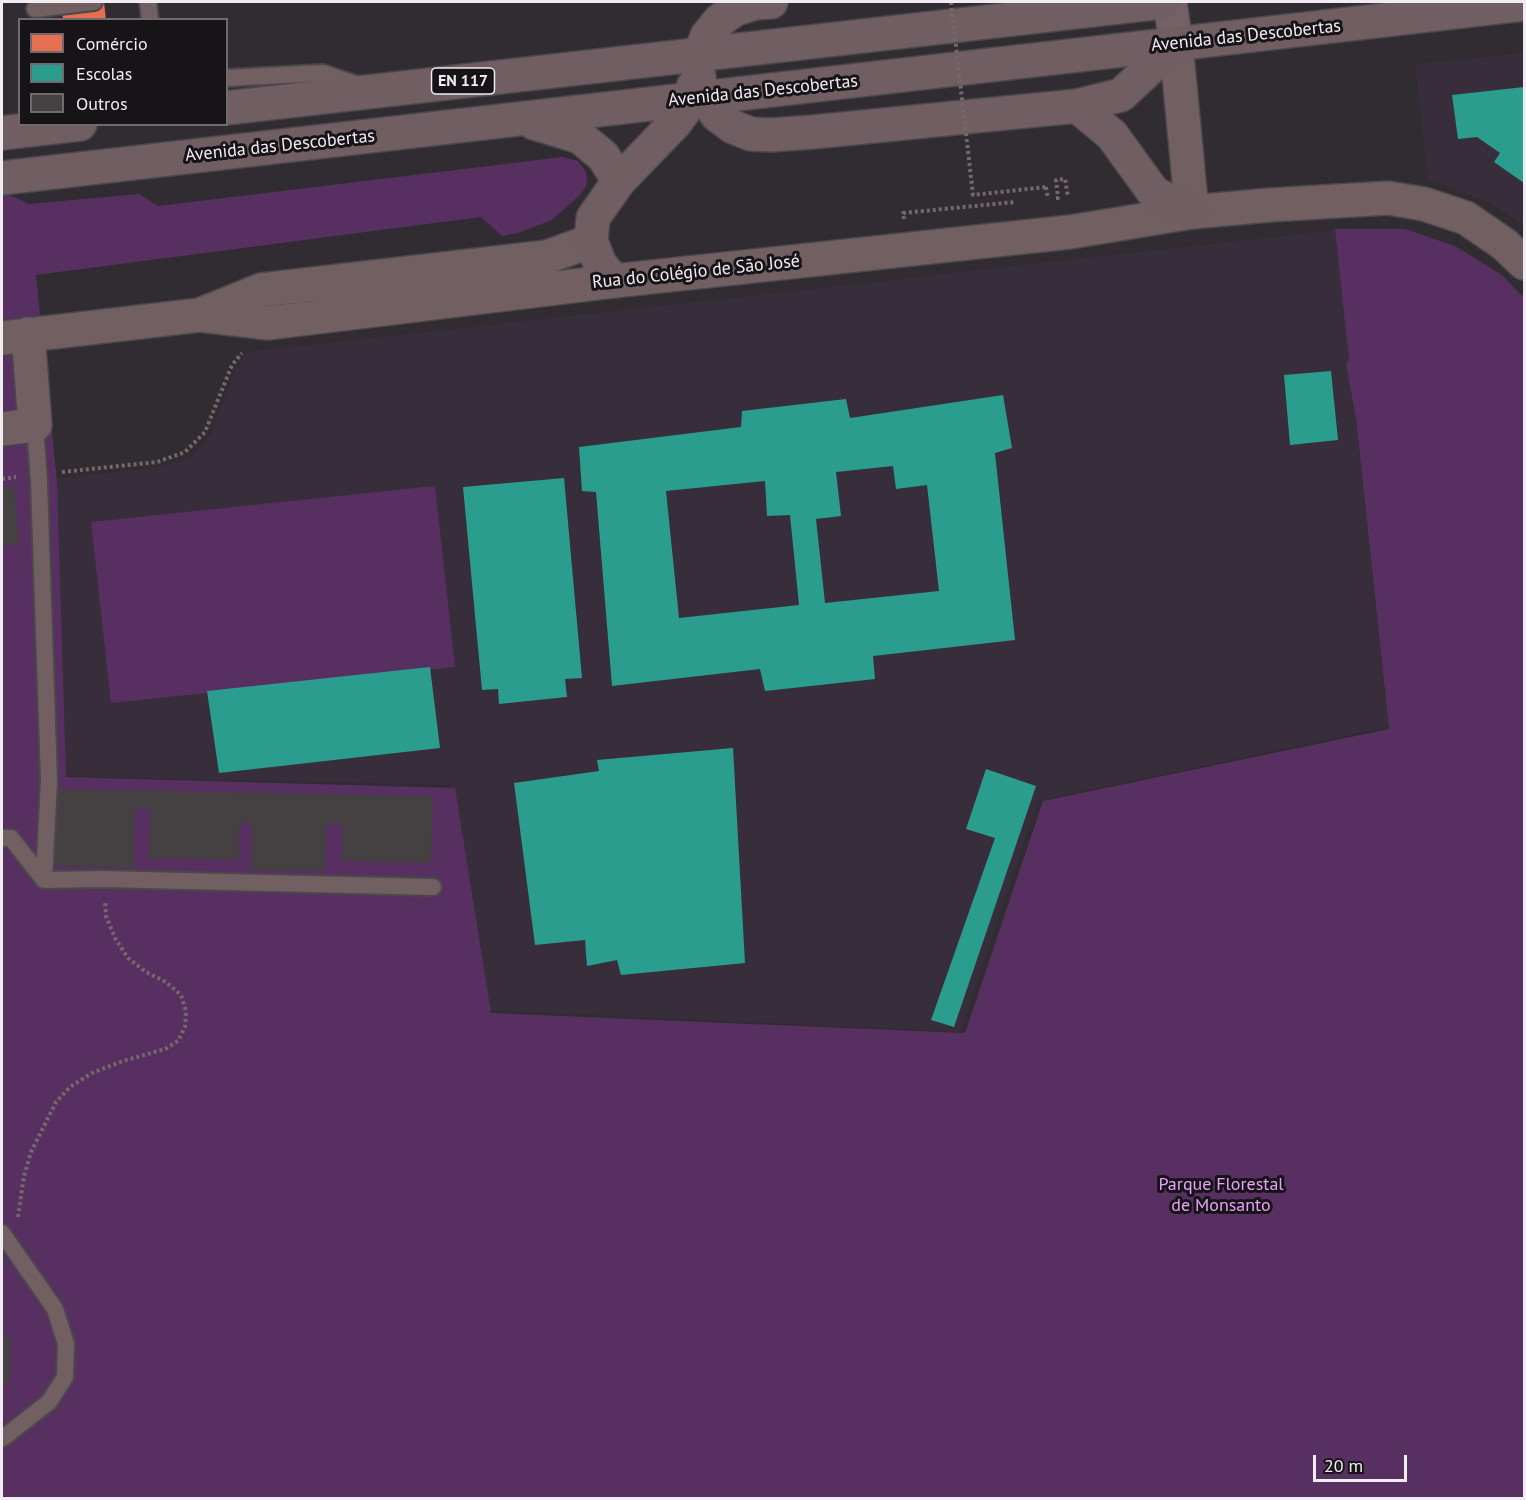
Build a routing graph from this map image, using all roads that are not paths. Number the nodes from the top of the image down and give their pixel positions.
1 (94, 2) edge
2 (148, 2) edge
3 (771, 2) edge
4 (1163, 2) edge
5 (1170, 2) edge
6 (1524, 4) edge
7 (1046, 8) edge
8 (34, 10) edge
9 (150, 18) edge
10 (1176, 44) junction
11 (228, 78) edge
12 (698, 80) junction
13 (376, 91) junction
14 (1077, 106) junction
15 (228, 108) edge
16 (18, 115) edge
17 (521, 119) junction
18 (63, 126) edge
19 (2, 133) edge
20 (2, 178) edge
21 (619, 181) junction
22 (1192, 212) junction
23 (591, 241) junction
24 (1524, 263) edge
25 (614, 281) junction
26 (200, 315) junction
27 (15, 336) edge
28 (35, 425) junction
29 (2, 429) edge
30 (2, 838) edge
31 (44, 879) junction
32 (433, 887) dead end
33 (2, 1233) edge
34 (3, 1438) edge

1 - 8 lane
2 - 9 lane
3 - 12 main road
4 - 7 main road, Avenida das Descobertas / EN 117
5 - 10 main road
6 - 10 main road, Avenida das Descobertas
7 - 12 main road, Avenida das Descobertas / EN 117
10 - 12 main road, Avenida das Descobertas
10 - 14 main road
10 - 22 street
11 - 13 lane
12 - 13 main road, Avenida das Descobertas / EN 117
12 - 14 main road
12 - 17 main road, Avenida das Descobertas
12 - 21 main road
13 - 15 main road, Avenida das Descobertas / EN 117
14 - 22 main road
16 - 19 lane
17 - 20 main road, Avenida das Descobertas
17 - 21 main road
18 - 19 main road
21 - 23 main road
22 - 24 street, Rua do Colégio de São José
22 - 25 street, Rua do Colégio de São José
23 - 25 main road
23 - 26 street, Rua do Colégio de São José
25 - 26 street, Rua do Colégio de São José
26 - 27 street, Rua do Colégio de São José
27 - 28 street
28 - 29 street
28 - 31 lane
30 - 31 lane
31 - 32 lane
33 - 34 lane

